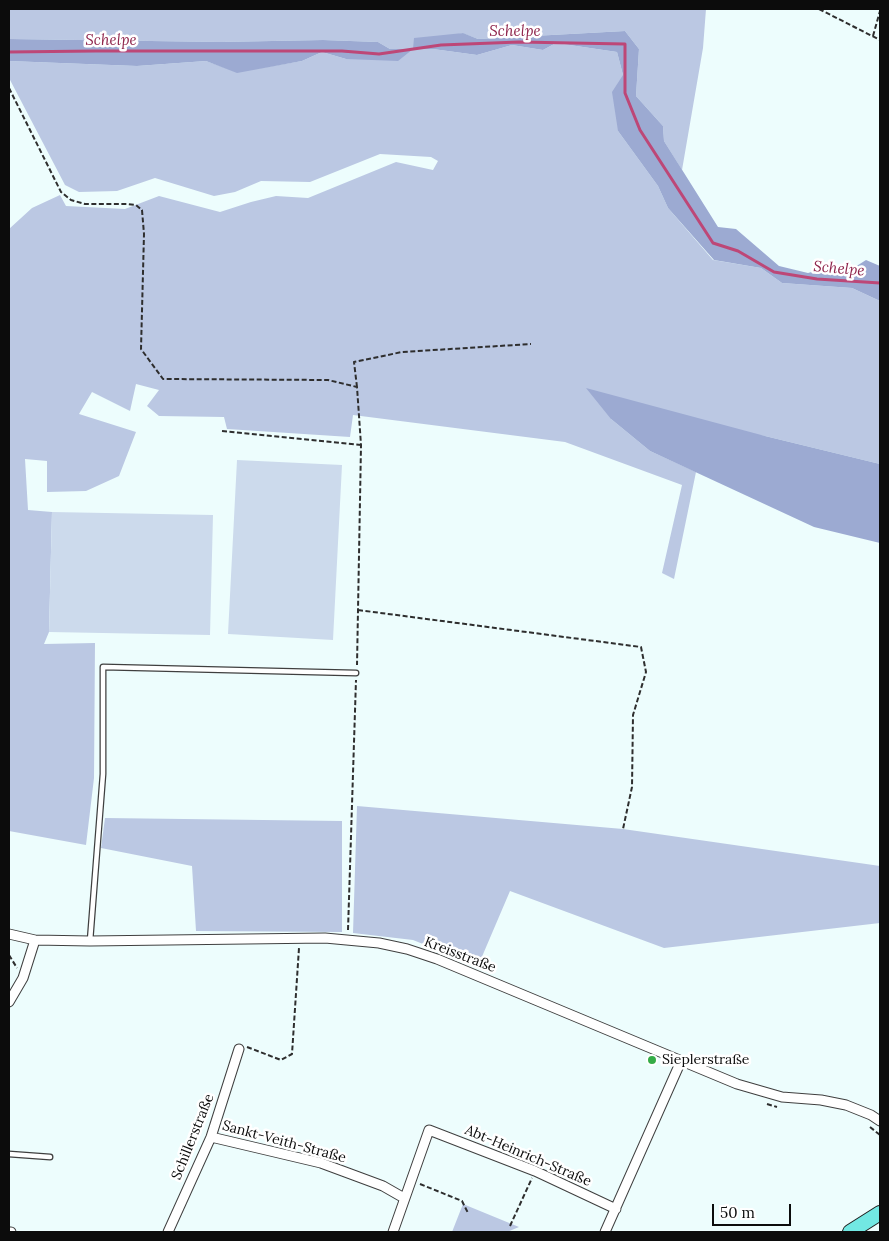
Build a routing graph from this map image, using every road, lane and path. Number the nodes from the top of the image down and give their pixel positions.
1 (819, 9) edge
2 (880, 10) edge
3 (873, 36) junction
4 (880, 40) edge
5 (9, 88) edge
6 (531, 344) dead end
7 (357, 386) junction
8 (222, 431) dead end
9 (361, 445) junction
10 (358, 610) junction
11 (356, 673) junction
12 (623, 830) dead end
13 (9, 934) edge
14 (299, 938) junction
15 (35, 940) junction
16 (348, 940) junction
17 (90, 941) junction
18 (9, 1002) edge
19 (239, 1049) joint
20 (681, 1061) junction
21 (879, 1120) edge
22 (211, 1137) junction
23 (9, 1154) edge
24 (50, 1157) dead end
25 (535, 1171) junction
26 (411, 1180) junction
27 (404, 1198) junction
28 (616, 1209) junction
29 (468, 1213) dead end
30 (880, 1213) edge
31 (880, 1223) edge
32 (510, 1226) dead end
33 (168, 1232) edge
34 (393, 1232) edge
35 (605, 1232) edge
36 (850, 1232) edge
37 (857, 1232) edge

1 - 3 path
2 - 3 path
3 - 4 path
5 - 7 path
6 - 7 path
7 - 9 path
8 - 9 path
9 - 10 path
10 - 11 path
10 - 12 path
11 - 16 path
11 - 17 lane
13 - 15 street, Kreisstraße
14 - 16 street, Kreisstraße
14 - 17 street, Kreisstraße
14 - 19 path
15 - 17 street, Kreisstraße
15 - 18 street
16 - 20 street, Kreisstraße
19 - 22 street, Schillerstraße
20 - 21 street, Kreisstraße
20 - 28 street
22 - 27 street, Sankt-Veith-Straße
22 - 33 street, Schillerstraße
23 - 24 lane
25 - 26 street, Abt-Heinrich-Straße
25 - 28 street, Abt-Heinrich-Straße
25 - 32 path
26 - 27 street
26 - 29 path
27 - 34 street
28 - 35 street
30 - 36 main road
31 - 37 main road

